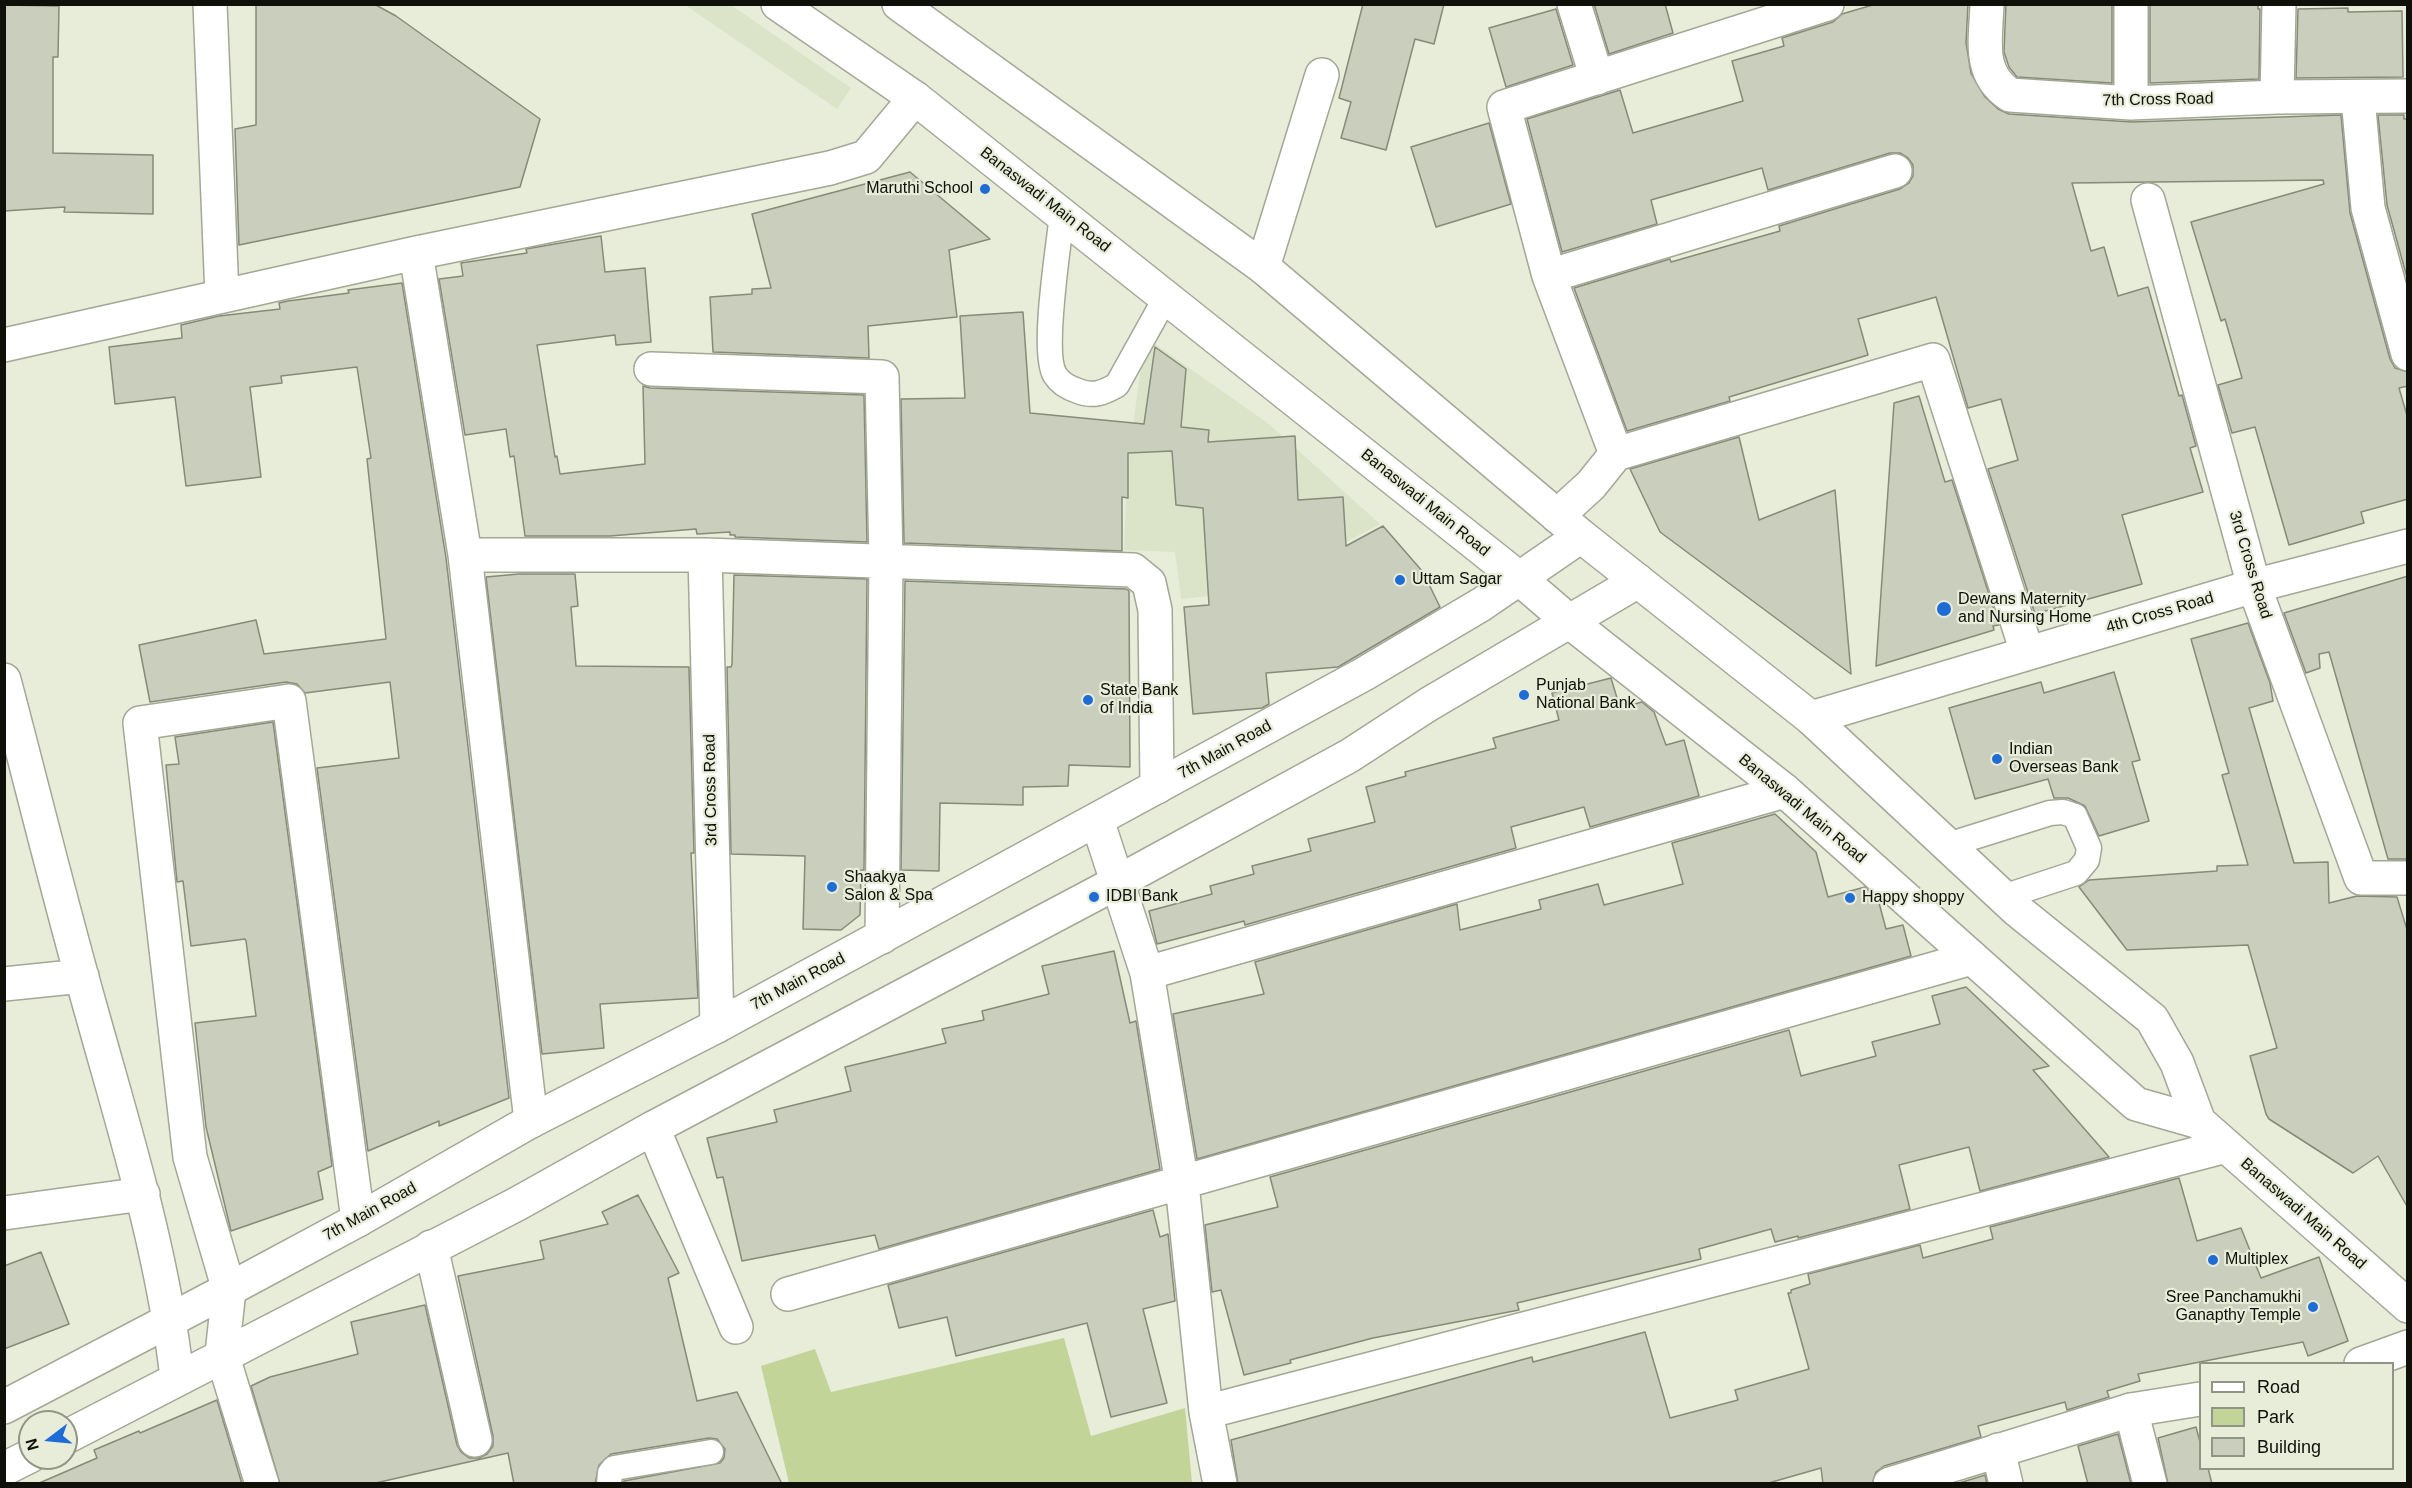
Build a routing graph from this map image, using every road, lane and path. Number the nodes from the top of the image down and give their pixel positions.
1 (210, 4) edge
2 (778, 4) edge
3 (1574, 4) edge
4 (1827, 4) edge
5 (1987, 4) edge
6 (2131, 4) edge
7 (2279, 4) edge
8 (911, 7) edge
9 (1322, 75) dead end
10 (1597, 78) junction
11 (2408, 96) edge
12 (2277, 97) junction
13 (915, 98) junction
14 (2358, 98) junction
15 (2131, 103) junction
16 (1895, 171) dead end
17 (2148, 200) dead end
18 (1062, 214) junction
19 (416, 253) junction
20 (1263, 267) junction
21 (1549, 276) junction
22 (222, 296) junction
23 (1166, 297) junction
24 (4, 345) edge
25 (2408, 354) edge
26 (651, 369) dead end
27 (1616, 454) junction
28 (1569, 526) junction
29 (2408, 546) edge
30 (465, 555) junction
31 (705, 555) junction
32 (886, 560) junction
33 (1520, 579) junction
34 (1638, 581) junction
35 (2254, 586) junction
36 (1570, 622) junction
37 (2027, 652) junction
38 (4, 680) edge
39 (1811, 718) junction
40 (1157, 787) junction
41 (1785, 791) junction
42 (1097, 820) junction
43 (1948, 845) junction
44 (2408, 878) edge
45 (1116, 883) junction
46 (2003, 897) junction
47 (882, 937) junction
48 (1972, 958) junction
49 (1147, 973) junction
50 (82, 976) junction
51 (4, 984) edge
52 (717, 1026) junction
53 (531, 1121) junction
54 (2199, 1122) junction
55 (653, 1128) junction
56 (2226, 1146) junction
57 (1182, 1184) junction
58 (142, 1194) junction
59 (4, 1213) edge
60 (358, 1220) junction
61 (431, 1247) junction
62 (229, 1290) junction
63 (788, 1294) dead end
64 (2408, 1306) edge
65 (171, 1320) junction
66 (736, 1327) dead end
67 (2408, 1347) edge
68 (222, 1354) junction
69 (2367, 1362) edge
70 (177, 1378) junction
71 (2199, 1399) edge
72 (4, 1407) edge
73 (2132, 1410) junction
74 (1206, 1412) junction
75 (78, 1431) edge
76 (475, 1440) dead end
77 (1998, 1450) junction
78 (711, 1452) dead end
79 (18, 1462) edge
80 (4, 1469) edge
81 (262, 1484) edge
82 (609, 1484) edge
83 (1220, 1484) edge
84 (1890, 1484) edge
85 (2006, 1484) edge
86 (2150, 1484) edge

1 - 22 street
2 - 13 street, Banaswadi Main Road
3 - 10 street
4 - 10 street
5 - 15 street, 7th Cross Road
6 - 15 street
7 - 12 street
8 - 20 street, Banaswadi Main Road
9 - 20 street
10 - 21 street
11 - 14 street, 7th Cross Road
12 - 14 street, 7th Cross Road
12 - 15 street, 7th Cross Road
13 - 18 street, Banaswadi Main Road
13 - 19 street
14 - 25 street
16 - 21 street
17 - 35 street, 3rd Cross Road
18 - 23 street, Banaswadi Main Road
18 - 23 lane
19 - 22 street
19 - 30 street
20 - 28 street, Banaswadi Main Road
21 - 27 street
22 - 24 street
23 - 33 street, Banaswadi Main Road
26 - 32 street
27 - 28 street, 7th Main Road
27 - 37 street
28 - 33 street, 7th Main Road
28 - 34 street, Banaswadi Main Road
29 - 35 street, 4th Cross Road
30 - 31 street
30 - 53 street
31 - 32 street
31 - 52 street, 3rd Cross Road
32 - 40 street
32 - 47 street
33 - 36 street, Banaswadi Main Road
33 - 40 street, 7th Main Road
34 - 36 street
34 - 39 street, Banaswadi Main Road
35 - 37 street, 4th Cross Road
35 - 44 street, 3rd Cross Road
36 - 41 street, Banaswadi Main Road
36 - 45 street
37 - 39 street, 4th Cross Road
38 - 50 street
39 - 43 street, Banaswadi Main Road
40 - 42 street, 7th Main Road
41 - 48 street, Banaswadi Main Road
41 - 49 street
42 - 45 street
42 - 47 street, 7th Main Road
43 - 46 street, Banaswadi Main Road
43 - 46 lane
45 - 49 street
45 - 55 street
46 - 54 street, Banaswadi Main Road
47 - 52 street, 7th Main Road
48 - 54 street, Banaswadi Main Road
48 - 57 street
49 - 57 street
50 - 51 street
50 - 58 street
52 - 53 street, 7th Main Road
53 - 60 street, 7th Main Road
54 - 56 street, Banaswadi Main Road
55 - 61 street
55 - 66 street
56 - 64 street, Banaswadi Main Road
56 - 74 street
57 - 63 street
57 - 74 street
58 - 59 street
58 - 65 street
60 - 62 street, 7th Main Road
60 - 62 street
61 - 68 street
61 - 76 street
62 - 65 street, 7th Main Road
62 - 68 street
65 - 70 street
65 - 72 street, 7th Main Road
67 - 69 street
68 - 70 street
68 - 81 street
70 - 75 street
71 - 73 street
73 - 77 street
73 - 86 street
74 - 83 street
77 - 84 street
77 - 85 street
78 - 82 lane
79 - 80 street

